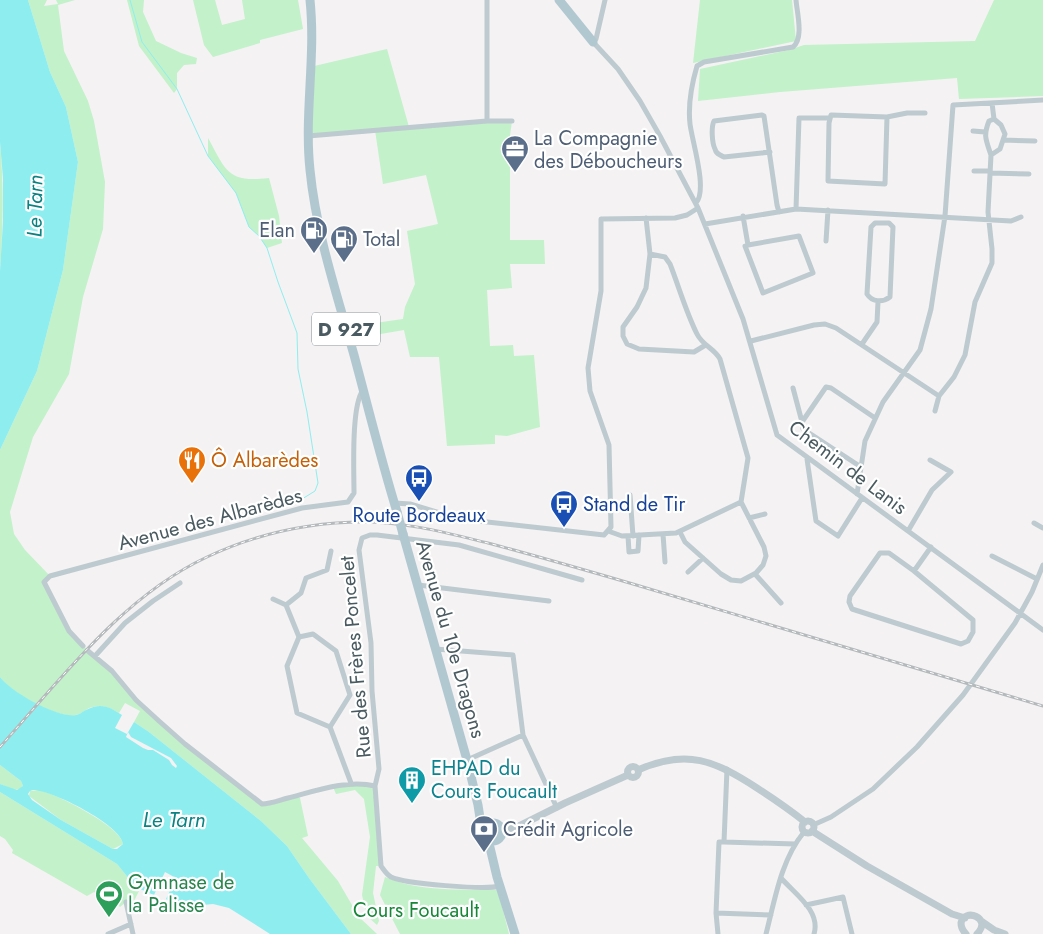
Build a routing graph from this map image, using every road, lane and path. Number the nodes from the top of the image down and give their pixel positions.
1 (310, 0) edge
2 (487, 0) edge
3 (559, 0) edge
4 (604, 0) edge
5 (796, 0) edge
6 (593, 42) junction
7 (1043, 100) edge
8 (992, 103) junction
9 (925, 113) dead end
10 (888, 117) junction
11 (830, 118) junction
12 (994, 118) junction
13 (487, 121) junction
14 (512, 121) dead end
15 (973, 131) dead end
16 (985, 132) junction
17 (308, 136) junction
18 (1003, 140) junction
19 (1035, 141) dead end
20 (770, 152) junction
21 (991, 156) junction
22 (974, 171) dead end
23 (990, 172) junction
24 (1029, 174) dead end
25 (697, 205) junction
26 (796, 209) junction
27 (828, 210) junction
28 (779, 212) junction
29 (882, 214) junction
30 (743, 216) junction
31 (945, 216) junction
32 (1021, 217) dead end
33 (646, 218) junction
34 (988, 220) junction
35 (881, 223) junction
36 (705, 224) junction
37 (826, 240) dead end
38 (748, 245) junction
39 (650, 254) junction
40 (878, 302) junction
41 (750, 341) junction
42 (862, 344) junction
43 (704, 346) junction
44 (903, 373) junction
45 (793, 388) dead end
46 (363, 390) junction
47 (940, 396) junction
48 (936, 411) dead end
49 (875, 418) junction
50 (802, 422) junction
51 (807, 458) junction
52 (930, 460) dead end
53 (861, 467) junction
54 (856, 494) junction
55 (630, 495) dead end
56 (862, 498) junction
57 (741, 502) junction
58 (395, 507) junction
59 (765, 514) dead end
60 (749, 518) junction
61 (1034, 523) dead end
62 (1043, 528) edge
63 (608, 531) junction
64 (908, 531) junction
65 (680, 532) junction
66 (663, 534) junction
67 (404, 536) junction
68 (633, 536) junction
69 (931, 548) junction
70 (331, 551) dead end
71 (992, 556) dead end
72 (703, 558) junction
73 (665, 562) dead end
74 (1043, 565) edge
75 (688, 572) dead end
76 (914, 572) junction
77 (755, 574) junction
78 (1037, 579) junction
79 (582, 580) dead end
80 (180, 584) dead end
81 (418, 585) junction
82 (273, 599) dead end
83 (549, 600) dead end
84 (781, 603) dead end
85 (286, 605) junction
86 (1021, 614) junction
87 (1043, 630) edge
88 (299, 637) junction
89 (83, 646) dead end
90 (435, 649) junction
91 (88, 650) dead end
92 (95, 656) junction
93 (330, 727) junction
94 (522, 735) junction
95 (466, 760) junction
96 (727, 769) junction
97 (351, 783) junction
98 (376, 786) junction
99 (557, 808) junction
100 (805, 822) junction
101 (813, 828) junction
102 (493, 832) junction
103 (804, 832) junction
104 (724, 842) junction
105 (795, 844) junction
106 (781, 878) junction
107 (500, 886) junction
108 (126, 902) dead end
109 (806, 904) junction
110 (716, 913) junction
111 (952, 914) junction
112 (771, 915) junction
113 (965, 918) junction
114 (981, 921) junction
115 (131, 924) junction
116 (994, 930) junction
117 (963, 931) edge
118 (978, 933) edge
119 (108, 934) edge
120 (133, 934) edge
121 (515, 934) edge
122 (718, 934) edge
123 (766, 934) edge
124 (814, 934) edge
125 (852, 934) edge
126 (1005, 934) edge

1 - 17 main road, D 927
2 - 13 street
3 - 6 main road
4 - 6 street
5 - 25 street
6 - 25 street, Chemin de Lanis
7 - 8 street
8 - 12 street
8 - 31 street
9 - 10 street
10 - 11 street
10 - 11 street
11 - 26 street
12 - 16 street
12 - 18 street
13 - 14 street
13 - 17 street
15 - 16 street
16 - 21 street
17 - 46 main road, D 927
18 - 19 street
18 - 21 street
20 - 20 street
20 - 28 street
21 - 23 street
22 - 23 street
23 - 24 street
23 - 34 street
25 - 33 street
25 - 36 street, Chemin de Lanis
26 - 27 street
26 - 28 street
27 - 29 street
27 - 37 street
28 - 30 street
29 - 31 street
29 - 35 street
30 - 36 street
30 - 38 street
31 - 34 street
31 - 44 street
32 - 34 street
33 - 39 street
33 - 63 street
34 - 47 street
35 - 40 street
35 - 40 street
36 - 41 street, Chemin de Lanis
38 - 38 street
39 - 43 street
39 - 43 street
40 - 42 street
41 - 42 street
41 - 51 street, Chemin de Lanis
42 - 44 street
43 - 57 street
44 - 47 street
44 - 49 street
45 - 50 street
46 - 58 main road, D 927
46 - 89 street, Avenue des Albarèdes
47 - 48 street
49 - 50 street
49 - 53 street
50 - 53 street
51 - 54 street, Chemin de Lanis
51 - 56 street
52 - 64 street
53 - 54 street
54 - 56 street, Chemin de Lanis
55 - 68 street
56 - 64 street, Chemin de Lanis
57 - 60 street
57 - 65 street
58 - 63 street
58 - 67 main road, Avenue du 10e Dragons / D 927, bridge
59 - 60 street
60 - 77 street
61 - 62 street
63 - 68 street
64 - 69 street, Chemin de Lanis
65 - 66 street
65 - 72 street
66 - 68 street
66 - 73 street
67 - 79 street
67 - 81 main road, Avenue du 10e Dragons / D 927
67 - 98 street, Rue des Frères Poncelet
69 - 76 street
69 - 86 street, Chemin de Lanis
70 - 85 street
71 - 78 street
72 - 75 street
72 - 77 street
74 - 78 street
76 - 76 street
77 - 84 street
78 - 86 street
80 - 92 street
81 - 83 street
81 - 90 main road, Avenue du 10e Dragons / D 927
82 - 85 street
85 - 88 street
86 - 87 street, Chemin de Lanis
86 - 101 street
88 - 93 street
88 - 93 street
90 - 94 street
90 - 95 main road, Avenue du 10e Dragons / D 927
91 - 92 street
92 - 97 street
93 - 97 street
94 - 95 street
94 - 99 street
95 - 102 main road, Avenue du 10e Dragons / D 927
96 - 99 street
96 - 100 street
96 - 104 street
97 - 98 street
98 - 107 street
99 - 102 street
100 - 101 street
100 - 103 street
101 - 103 street
101 - 111 street
102 - 107 main road
103 - 105 street
104 - 105 street
104 - 110 street
105 - 106 street
106 - 109 street
106 - 112 street
107 - 121 main road
108 - 115 street
109 - 124 street
109 - 125 street
110 - 112 street
110 - 122 street
111 - 113 street
111 - 117 street
112 - 123 street
113 - 114 street
113 - 117 street
114 - 116 street
114 - 118 street
115 - 119 street
115 - 120 street
116 - 118 street
116 - 126 street

